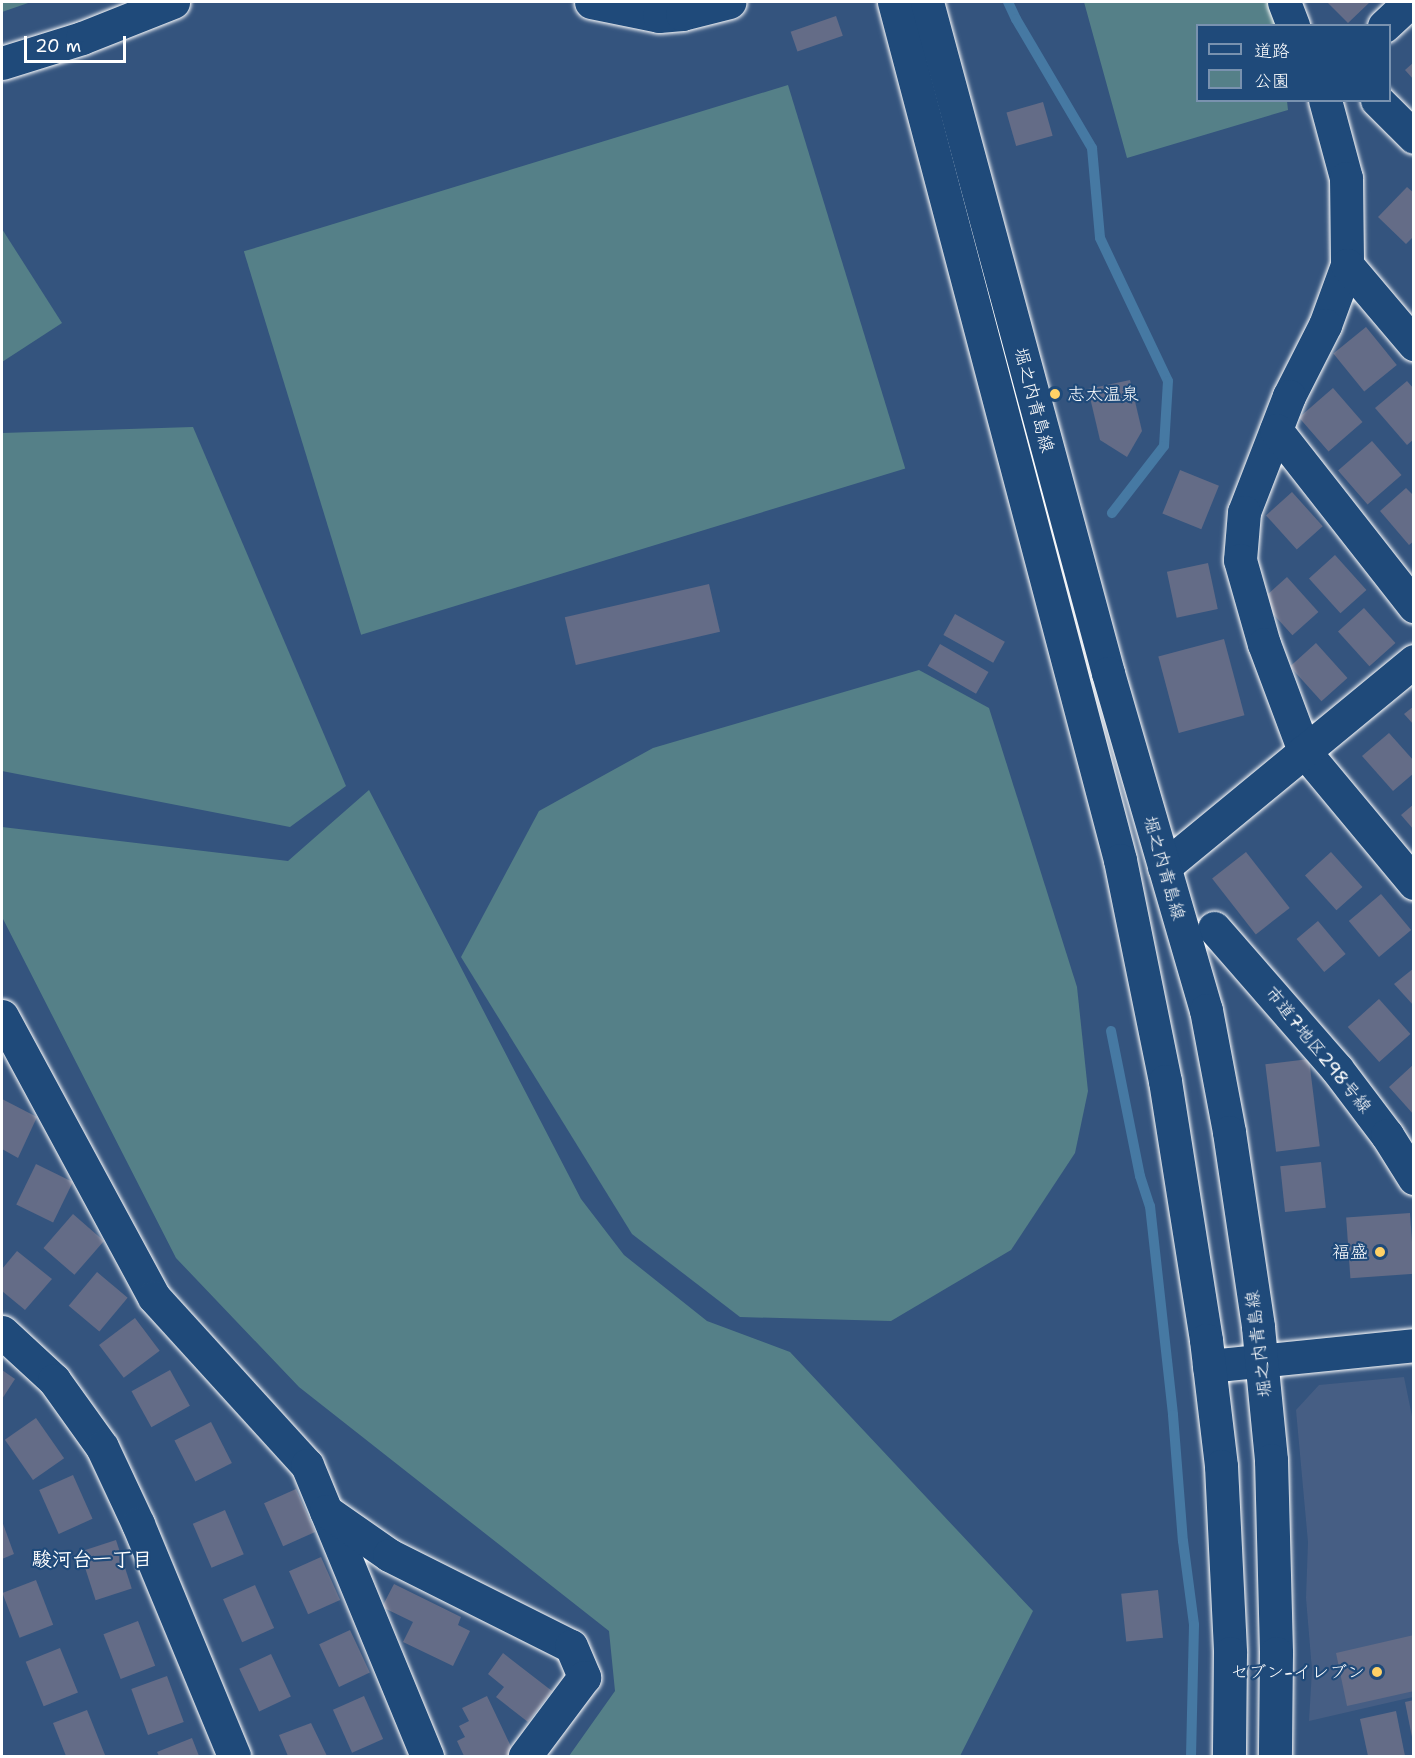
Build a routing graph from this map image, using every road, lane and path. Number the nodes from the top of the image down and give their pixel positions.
1 (173, 2) edge
2 (591, 2) edge
3 (729, 2) edge
4 (894, 2) edge
5 (927, 2) edge
6 (1284, 2) edge
7 (1410, 2) edge
8 (1292, 24) edge
9 (1386, 24) edge
10 (2, 63) edge
11 (1326, 102) edge
12 (1379, 102) edge
13 (1413, 137) edge
14 (1347, 265) junction
15 (1413, 344) edge
16 (1276, 430) junction
17 (1413, 606) edge
18 (1413, 661) edge
19 (1304, 752) junction
20 (1164, 867) junction
21 (1413, 883) edge
22 (1214, 928) dead end
23 (2, 1016) edge
24 (1413, 1178) edge
25 (2, 1332) edge
26 (1413, 1345) edge
27 (1262, 1361) junction
28 (1209, 1366) junction
29 (326, 1511) junction
30 (234, 1756) edge
31 (427, 1756) edge
32 (525, 1756) edge
33 (1229, 1756) edge
34 (1275, 1756) edge

1 - 10 street
2 - 3 street
4 - 28 street, 堀之内青島線
5 - 20 street, 堀之内青島線
6 - 8 street
7 - 9 street
11 - 14 street
12 - 13 street
14 - 15 street
14 - 16 street
16 - 17 street
16 - 19 street
18 - 19 street
19 - 20 street
19 - 21 street
20 - 27 street, 堀之内青島線
22 - 24 street, 市道7地区298号線
23 - 29 street
25 - 30 street
26 - 27 street
27 - 28 street
27 - 34 street, 堀之内青島線
28 - 33 street, 堀之内青島線
29 - 31 street
29 - 32 street

